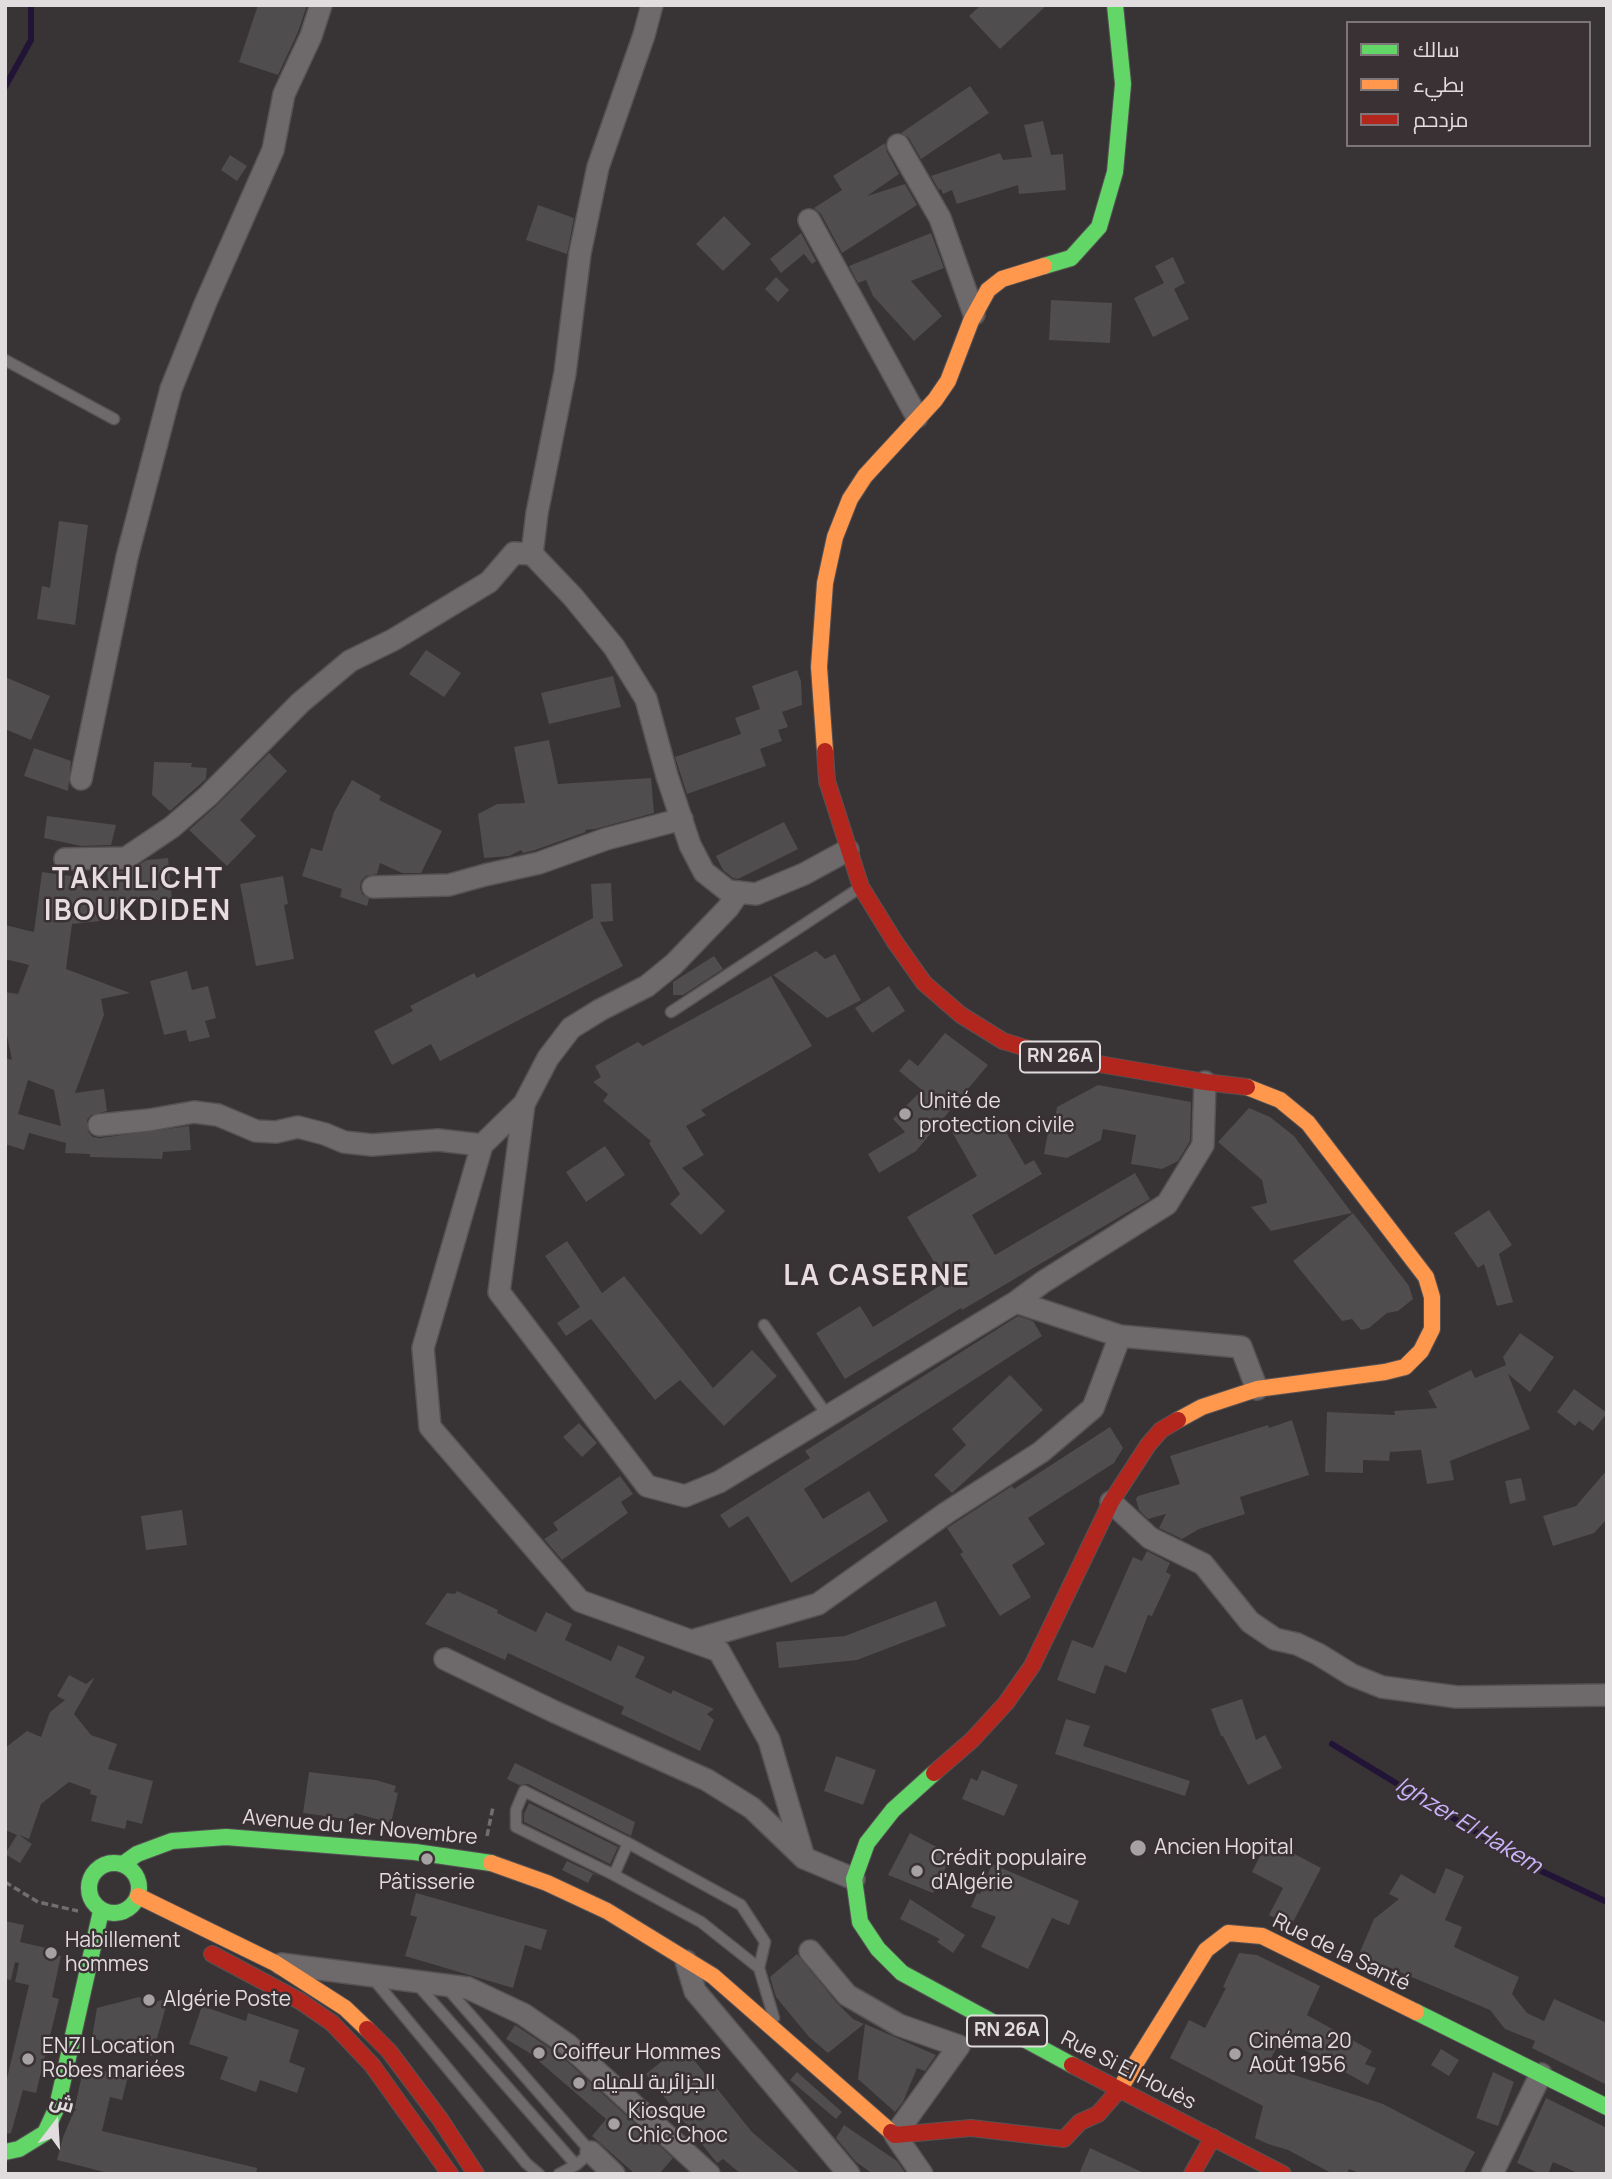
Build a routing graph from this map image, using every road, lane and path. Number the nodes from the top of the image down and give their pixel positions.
1 (321, 5) edge
2 (652, 5) edge
3 (1115, 5) edge
4 (898, 145) dead end
5 (809, 220) dead end
6 (974, 314) junction
7 (5, 360) edge
8 (917, 417) junction
9 (114, 419) dead end
10 (532, 554) junction
11 (81, 779) dead end
12 (682, 818) junction
13 (848, 850) junction
14 (65, 859) dead end
15 (373, 887) dead end
16 (861, 887) junction
17 (739, 892) junction
18 (671, 1012) dead end
19 (1205, 1082) junction
20 (524, 1104) junction
21 (99, 1125) dead end
22 (482, 1144) junction
23 (1016, 1302) junction
24 (764, 1325) dead end
25 (1120, 1336) junction
26 (1258, 1389) junction
27 (827, 1415) junction
28 (1111, 1502) junction
29 (691, 1641) junction
30 (445, 1659) dead end
31 (1607, 1695) edge
32 (493, 1807) dead end
33 (628, 1843) junction
34 (804, 1858) junction
35 (482, 1860) junction
36 (122, 1864) junction
37 (614, 1875) junction
38 (853, 1879) junction
39 (5, 1882) edge
40 (138, 1896) junction
41 (102, 1911) junction
42 (198, 1946) dead end
43 (810, 1951) dead end
44 (686, 1961) junction
45 (275, 1963) junction
46 (759, 1968) junction
47 (369, 1974) junction
48 (414, 1980) junction
49 (444, 1984) junction
50 (777, 2031) junction
51 (1541, 2074) junction
52 (1119, 2090) junction
53 (1607, 2107) edge
54 (895, 2135) junction
55 (1213, 2137) junction
56 (5, 2152) edge
57 (584, 2158) junction
58 (450, 2174) edge
59 (476, 2174) edge
60 (539, 2174) edge
61 (559, 2174) edge
62 (614, 2174) edge
63 (709, 2174) edge
64 (849, 2174) edge
65 (922, 2174) edge
66 (1192, 2174) edge
67 (1283, 2174) edge
68 (1492, 2174) edge

1 - 11 street
2 - 10 street
3 - 6 main road, RN 26A
4 - 6 street
5 - 8 street
6 - 8 main road, RN 26A
7 - 9 lane
8 - 13 main road, RN 26A
10 - 12 street
10 - 14 street
12 - 15 street
12 - 17 street
13 - 16 main road, RN 26A
13 - 17 street
16 - 18 lane
16 - 19 main road, RN 26A
17 - 20 street
19 - 23 street
19 - 26 main road, RN 26A
20 - 22 street
20 - 27 street
21 - 22 street
22 - 29 street
23 - 25 street
23 - 27 street
24 - 27 lane
25 - 26 street
25 - 29 street
26 - 28 main road, RN 26A
28 - 31 street
28 - 38 main road, RN 26A
29 - 34 street
30 - 34 street
32 - 35 path
33 - 37 lane
33 - 37 lane
33 - 46 lane
34 - 38 street
35 - 36 main road, Avenue du 1er Novembre
35 - 44 main road, Avenue du 1er Novembre
36 - 40 main road
36 - 41 main road
37 - 46 lane
38 - 52 main road, Rue Si El Houès / RN 26A
39 - 41 path
40 - 41 main road
40 - 45 main road
41 - 56 main road
42 - 58 main road
43 - 54 street
44 - 50 main road, Avenue du 1er Novembre
44 - 64 street
45 - 47 street
45 - 59 main road
46 - 50 lane
47 - 48 street
47 - 60 lane
48 - 49 street
48 - 57 lane
49 - 57 lane
49 - 63 street
50 - 54 main road, Avenue du 1er Novembre
51 - 52 main road, Rue de la Santé
51 - 53 main road, Rue de la Santé
51 - 68 street
52 - 54 main road
52 - 55 main road, Rue Si El Houès / RN 26A
54 - 65 street
55 - 66 main road
55 - 67 main road, Rue Si El Houès / RN 26A
57 - 61 lane
57 - 62 street

